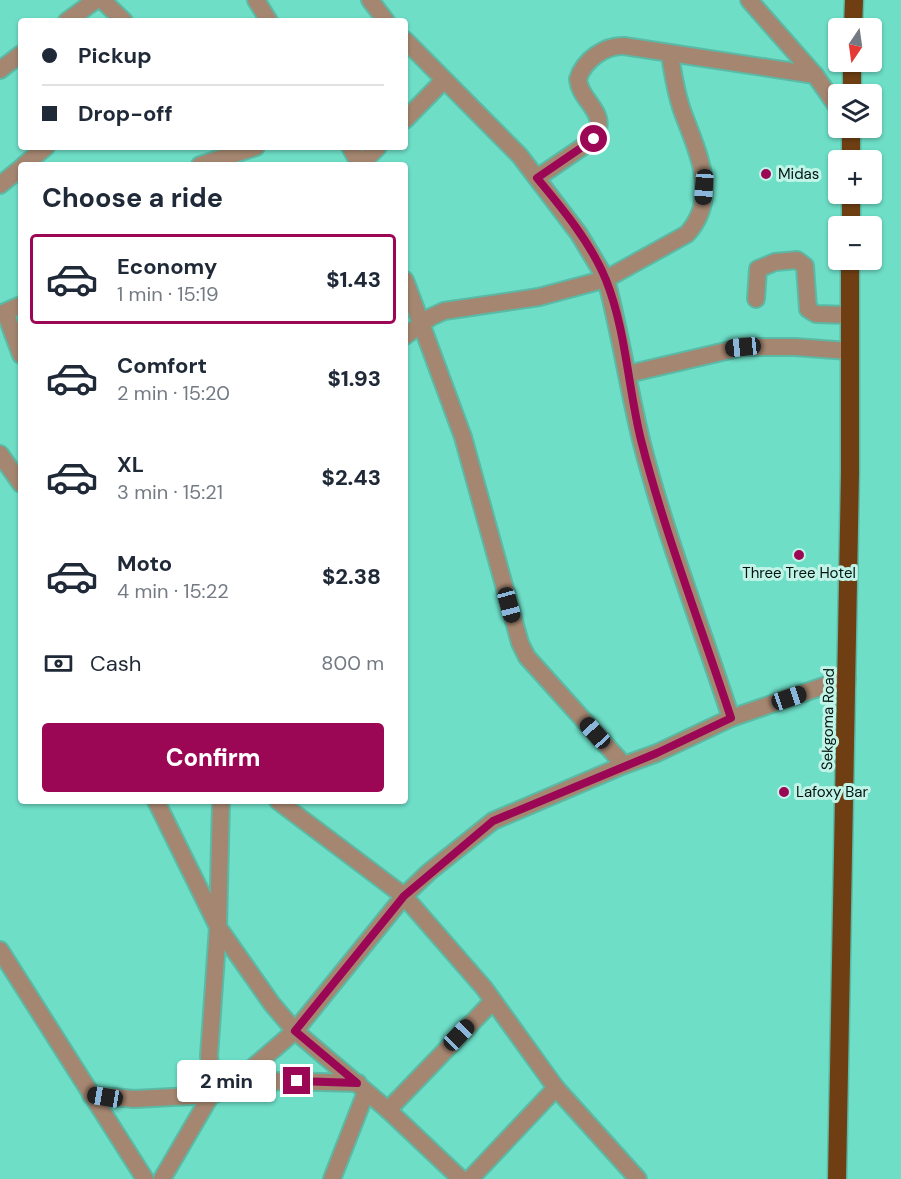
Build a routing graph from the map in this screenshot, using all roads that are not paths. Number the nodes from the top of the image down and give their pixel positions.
1 (96, 0) edge
2 (102, 0) edge
3 (256, 0) edge
4 (370, 0) edge
5 (749, 0) edge
6 (854, 0) edge
7 (71, 18) edge
8 (121, 18) edge
9 (268, 18) edge
10 (382, 18) edge
11 (853, 18) edge
12 (408, 43) edge
13 (670, 55) junction
14 (18, 56) edge
15 (0, 70) edge
16 (815, 75) junction
17 (444, 80) junction
18 (828, 94) edge
19 (408, 117) edge
20 (42, 150) edge
21 (247, 150) edge
22 (375, 150) edge
23 (28, 162) edge
24 (209, 162) edge
25 (363, 162) edge
26 (18, 170) edge
27 (537, 178) junction
28 (0, 185) edge
29 (850, 270) edge
30 (606, 279) junction
31 (408, 288) edge
32 (756, 299) dead end
33 (18, 306) edge
34 (2, 309) edge
35 (849, 315) junction
36 (422, 325) junction
37 (408, 334) edge
38 (18, 348) edge
39 (849, 351) junction
40 (628, 374) junction
41 (0, 454) edge
42 (18, 480) edge
43 (847, 678) junction
44 (731, 718) junction
45 (624, 765) junction
46 (157, 804) edge
47 (221, 804) edge
48 (282, 804) edge
49 (404, 896) junction
50 (218, 927) junction
51 (0, 950) edge
52 (493, 1001) junction
53 (295, 1031) junction
54 (362, 1088) junction
55 (556, 1088) junction
56 (213, 1094) junction
57 (91, 1095) junction
58 (388, 1110) junction
59 (145, 1179) edge
60 (162, 1179) edge
61 (332, 1179) edge
62 (461, 1179) edge
63 (470, 1179) edge
64 (638, 1179) edge
65 (837, 1179) edge

1 - 7 street
2 - 8 street
3 - 9 street
4 - 10 street
5 - 16 street
6 - 11 highway
12 - 17 street
13 - 16 street
13 - 27 street
13 - 30 street
14 - 15 street
16 - 18 street
17 - 19 street
17 - 27 street
20 - 23 street
21 - 24 street
22 - 25 street
26 - 28 street
27 - 30 street
29 - 35 highway, Sekgoma Road
30 - 36 street
30 - 40 street
31 - 36 street
32 - 35 street
33 - 34 street
34 - 38 street
35 - 39 highway, Sekgoma Road
36 - 37 street
36 - 45 street
39 - 40 street
39 - 43 highway, Sekgoma Road
40 - 44 street
41 - 42 street
43 - 44 street
43 - 65 highway, Sekgoma Road
44 - 45 street
45 - 49 street
46 - 50 street
47 - 50 street
48 - 49 street
49 - 52 street
49 - 53 street
50 - 53 street
50 - 56 street
51 - 57 street
52 - 55 street
52 - 58 street
53 - 54 street
53 - 56 street
54 - 56 street
54 - 58 street
54 - 61 street
55 - 63 street
55 - 64 street
56 - 57 street
56 - 60 street
57 - 59 street
58 - 62 street

